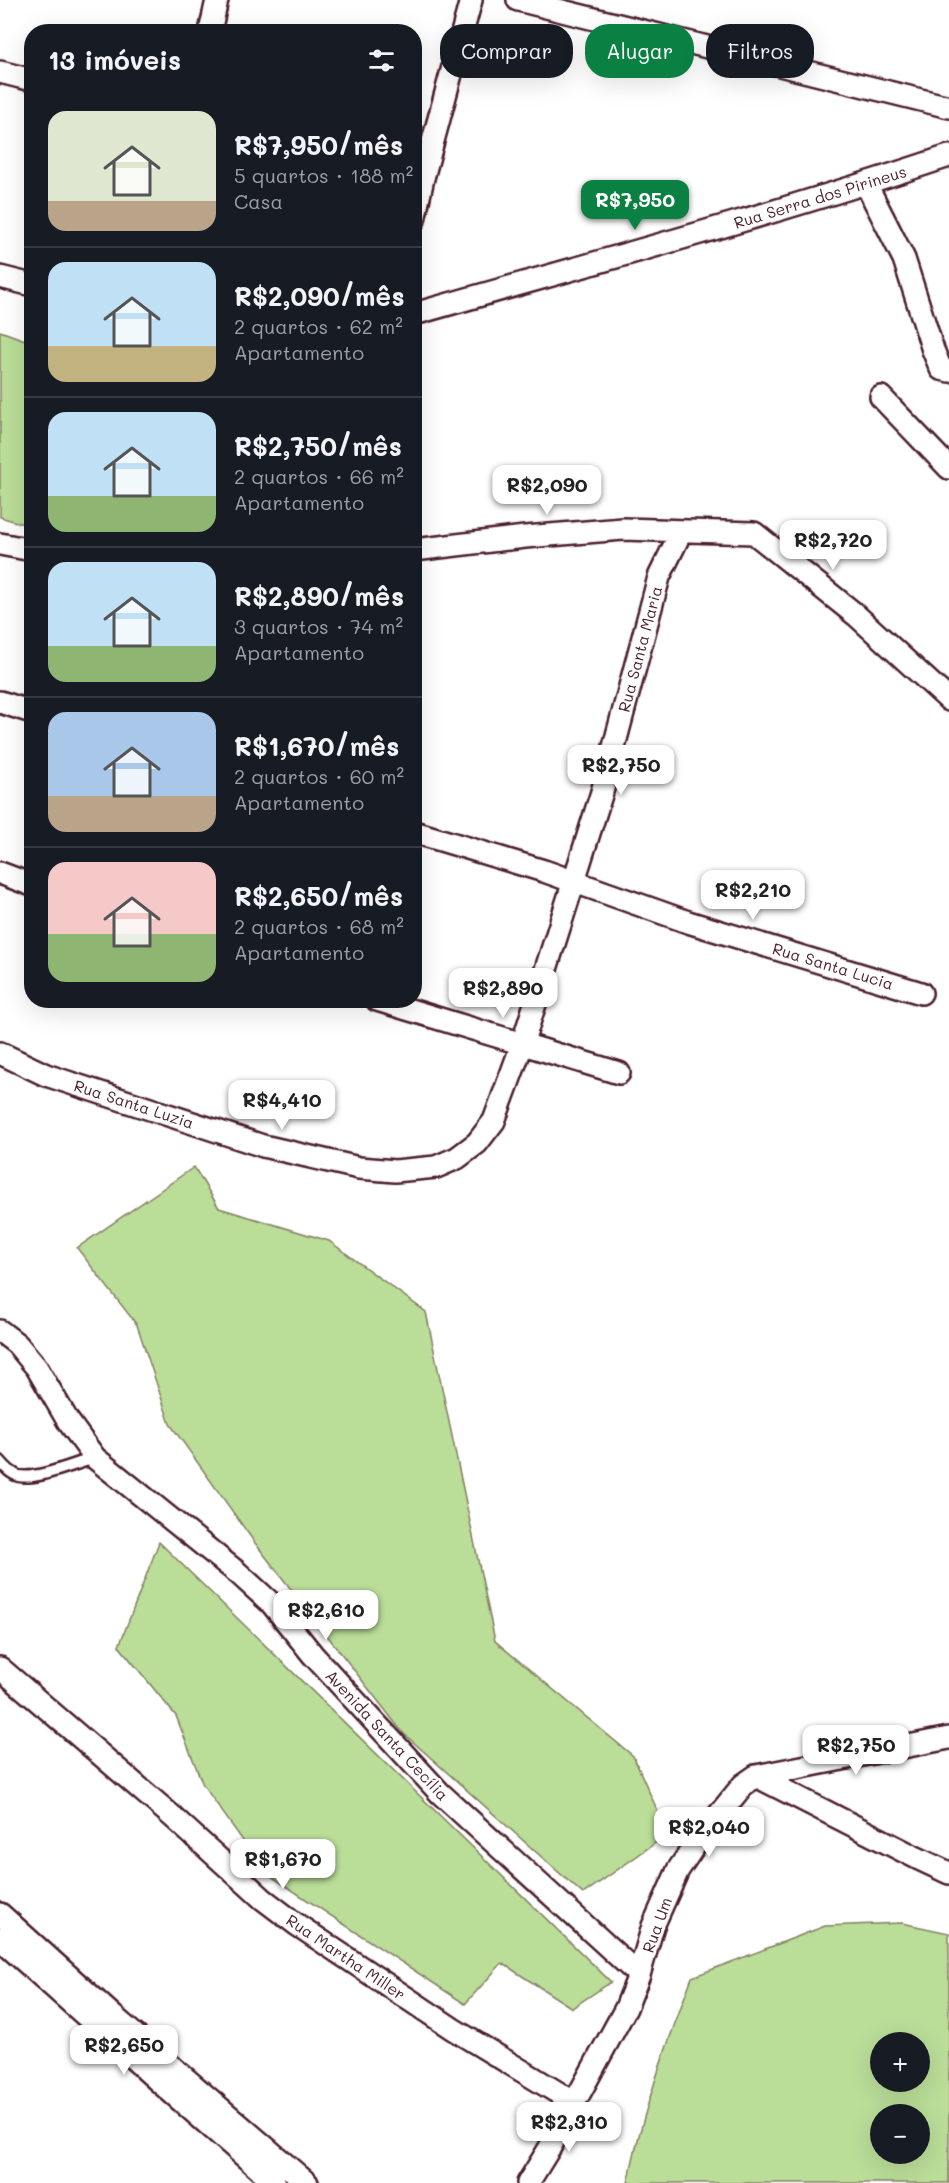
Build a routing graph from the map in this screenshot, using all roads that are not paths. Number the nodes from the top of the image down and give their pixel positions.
1 (217, 0) edge
2 (471, 0) edge
3 (518, 0) edge
4 (212, 24) edge
5 (0, 72) edge
6 (24, 78) edge
7 (949, 106) edge
8 (949, 156) edge
9 (422, 164) edge
10 (866, 184) junction
11 (0, 277) edge
12 (24, 283) edge
13 (422, 312) edge
14 (949, 371) edge
15 (881, 397) dead end
16 (949, 468) edge
17 (681, 532) junction
18 (0, 544) edge
19 (24, 548) edge
20 (422, 549) edge
21 (949, 700) edge
22 (0, 702) edge
23 (24, 710) edge
24 (422, 834) edge
25 (0, 873) edge
26 (24, 882) edge
27 (574, 882) junction
28 (921, 993) dead end
29 (403, 1008) edge
30 (522, 1045) junction
31 (0, 1053) edge
32 (619, 1073) dead end
33 (0, 1331) edge
34 (95, 1458) junction
35 (0, 1461) edge
36 (0, 1668) edge
37 (949, 1738) edge
38 (756, 1776) junction
39 (949, 1873) edge
40 (0, 1914) edge
41 (0, 1939) edge
42 (639, 1975) junction
43 (575, 2103) junction
44 (275, 2183) edge
45 (307, 2183) edge
46 (528, 2183) edge

1 - 4 street
2 - 9 street
3 - 7 street
5 - 6 street
8 - 10 street, Rua Serra dos Pirineus
10 - 13 street, Rua Serra dos Pirineus
10 - 14 street
11 - 12 street
15 - 16 street
17 - 20 street
17 - 21 street
17 - 27 street, Rua Santa Maria
18 - 19 street
22 - 23 street
24 - 27 street, Rua Santa Lucia
25 - 26 street
27 - 28 street, Rua Santa Lucia
27 - 30 street, Rua Santa Maria
29 - 30 street
30 - 31 street, Rua Santa Luzia
30 - 32 street
33 - 34 street, Avenida Santa Cecília
34 - 35 lane
34 - 42 street, Avenida Santa Cecília
36 - 43 street, Rua Martha Miller
37 - 38 street
38 - 39 street
38 - 42 street, Rua Um
40 - 45 street
41 - 44 street
42 - 43 street, Rua Um
43 - 46 street, Rua Um

